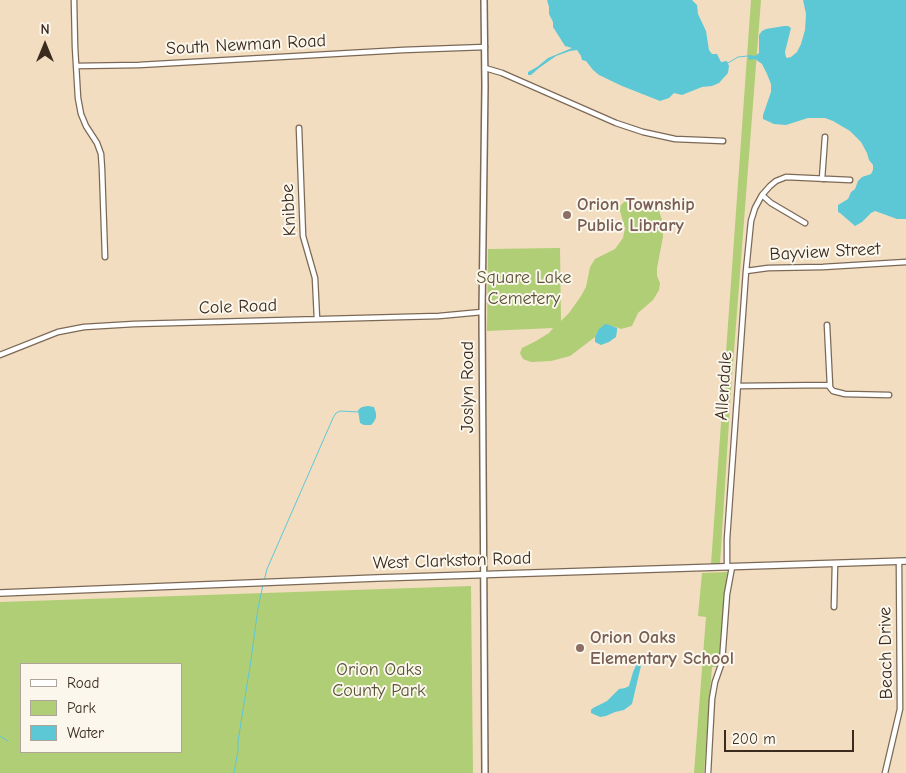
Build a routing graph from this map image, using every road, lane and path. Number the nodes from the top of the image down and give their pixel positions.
1 (74, 0) edge
2 (484, 0) edge
3 (485, 48) junction
4 (76, 66) junction
5 (485, 68) junction
6 (299, 128) dead end
7 (825, 137) dead end
8 (723, 141) dead end
9 (822, 179) junction
10 (850, 180) dead end
11 (762, 195) junction
12 (805, 223) dead end
13 (105, 257) dead end
14 (906, 262) edge
15 (746, 271) junction
16 (482, 312) junction
17 (318, 319) junction
18 (827, 325) dead end
19 (0, 355) edge
20 (738, 386) junction
21 (830, 386) junction
22 (888, 395) dead end
23 (899, 561) junction
24 (906, 561) edge
25 (835, 564) junction
26 (729, 567) junction
27 (482, 575) junction
28 (0, 593) edge
29 (834, 607) dead end
30 (484, 773) edge
31 (708, 773) edge
32 (885, 773) edge

1 - 4 street
2 - 3 street, Joslyn Road
3 - 4 street, South Newman Road
3 - 5 street, Joslyn Road
4 - 13 street
5 - 8 street
5 - 16 street, Joslyn Road
6 - 17 street, Knibbe
7 - 9 street
9 - 10 street
9 - 11 street
11 - 12 street
11 - 15 street, Allendale
14 - 15 street, Bayview Street
15 - 20 street, Allendale
16 - 17 street, Cole Road
16 - 27 street, Joslyn Road
17 - 19 street, Cole Road
18 - 21 street
20 - 21 street
20 - 26 street, Allendale
21 - 22 street
23 - 24 main road, West Clarkston Road
23 - 25 main road, West Clarkston Road
23 - 32 street, Beach Drive
25 - 26 main road, West Clarkston Road
25 - 29 street
26 - 27 main road, West Clarkston Road
26 - 31 street, Allendale
27 - 28 main road, West Clarkston Road
27 - 30 street, Joslyn Road

